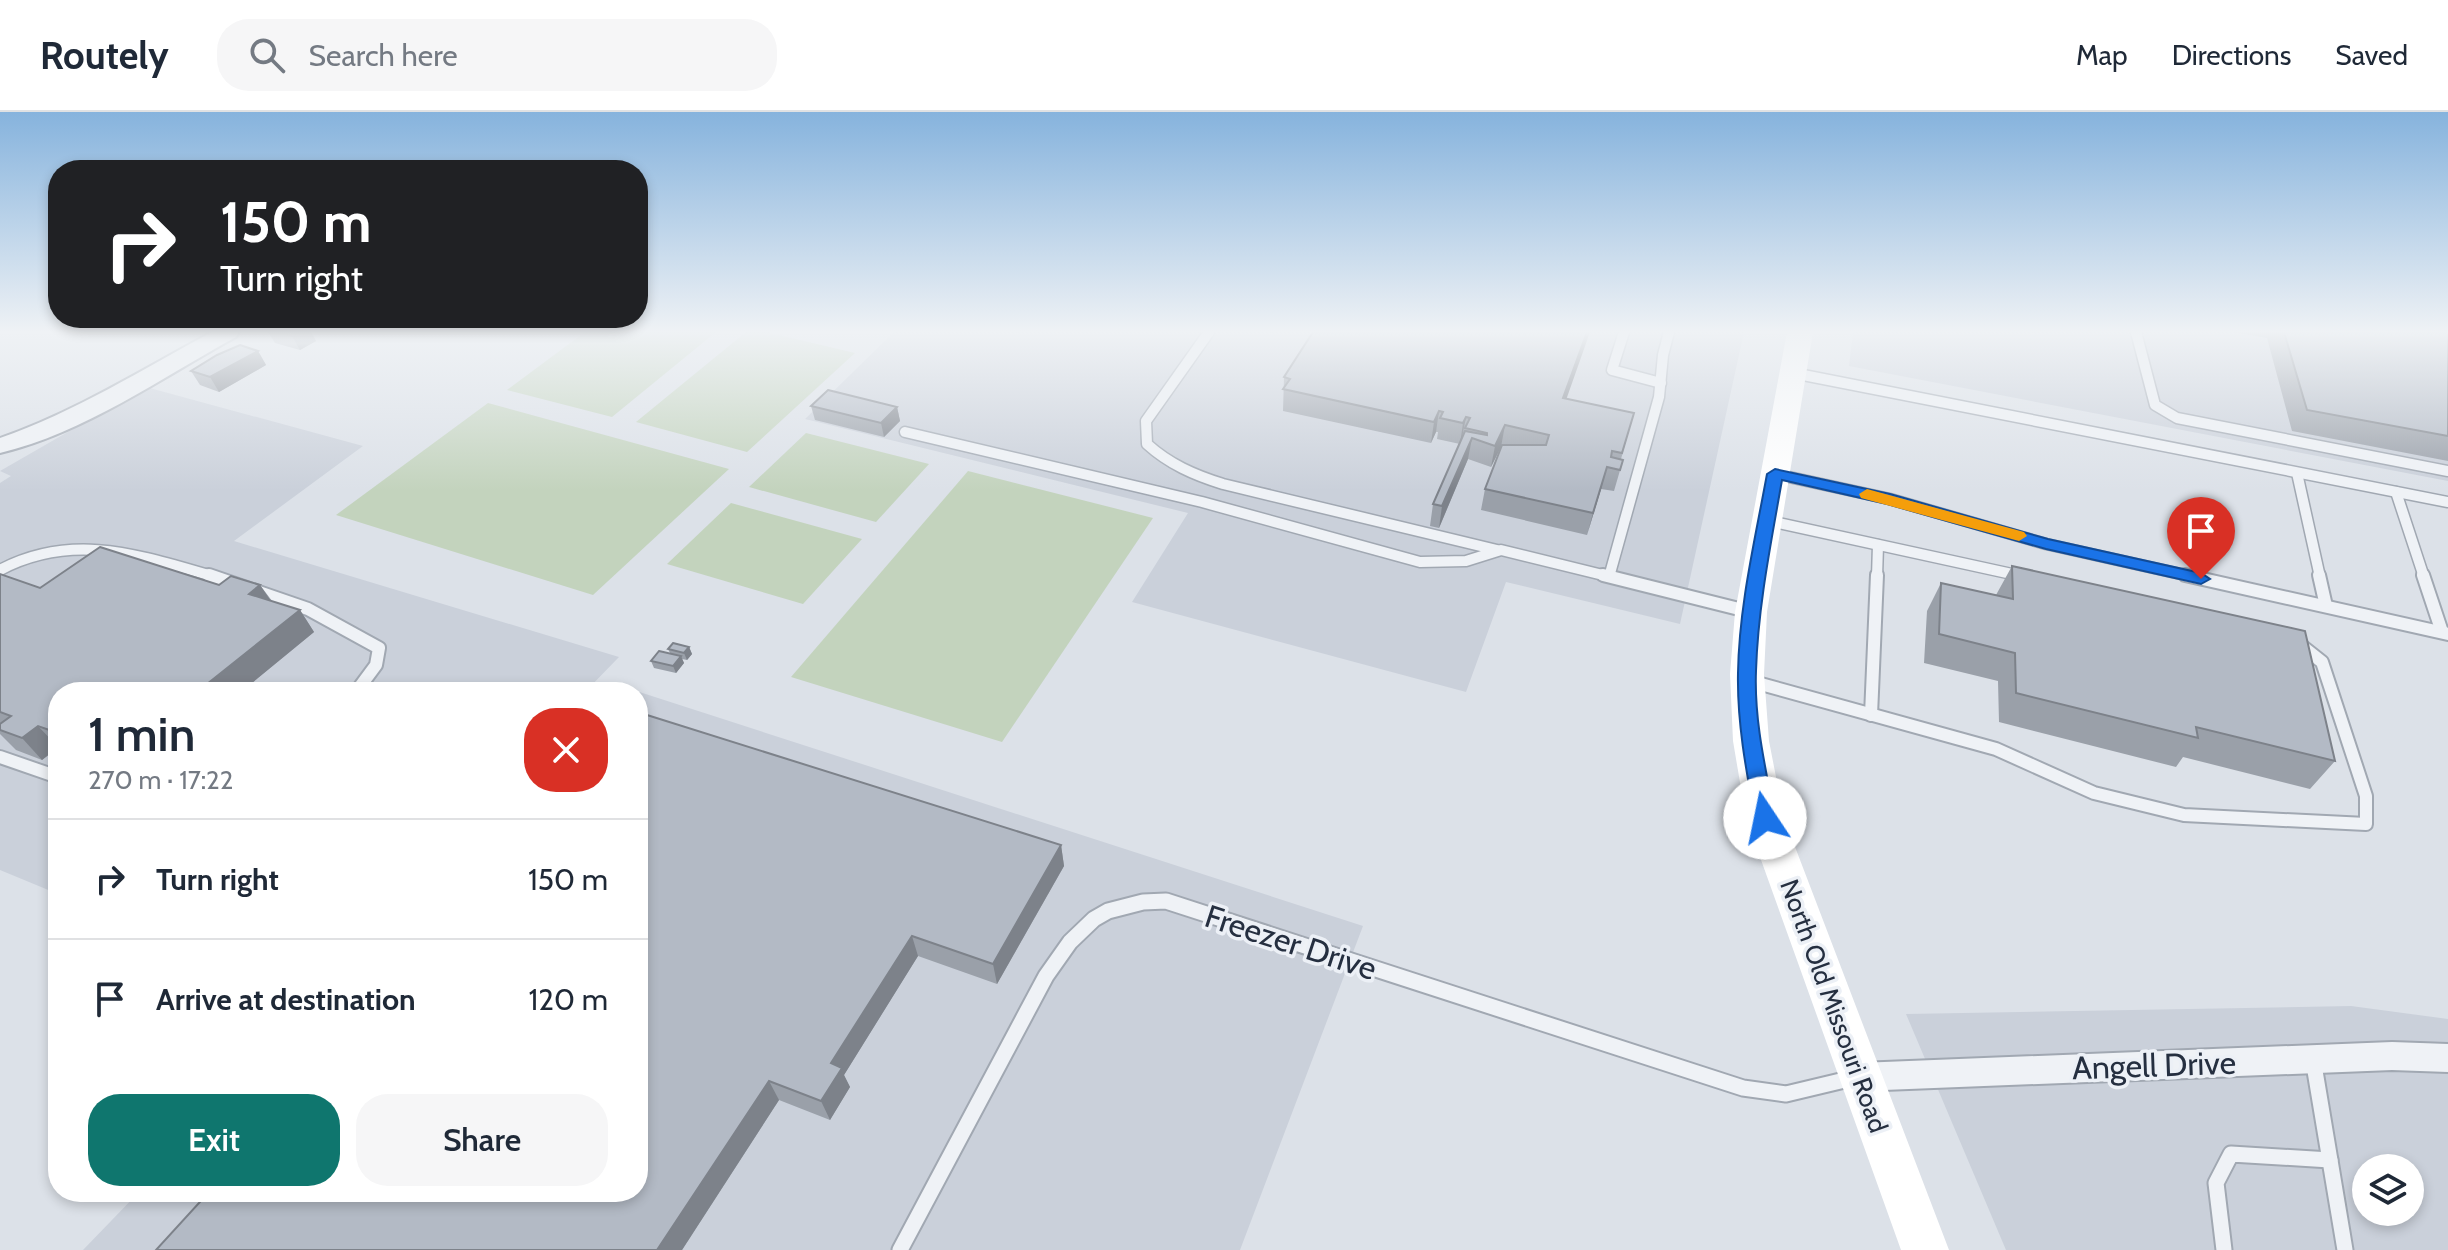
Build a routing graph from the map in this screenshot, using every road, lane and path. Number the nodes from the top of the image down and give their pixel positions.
1 (132, 385) edge
2 (1171, 385) edge
3 (1661, 385) edge
4 (1791, 385) edge
5 (1854, 385) edge
6 (2150, 385) edge
7 (905, 432) dead end
8 (0, 446) edge
9 (2448, 471) edge
10 (2297, 473) junction
11 (1775, 474) junction
12 (2396, 492) junction
13 (2448, 502) edge
14 (1767, 520) junction
15 (1878, 545) junction
16 (1501, 550) junction
17 (0, 570) edge
18 (1609, 577) junction
19 (2037, 580) edge
20 (2326, 606) junction
21 (1751, 612) junction
22 (2445, 633) edge
23 (2286, 634) edge
24 (1747, 680) junction
25 (363, 682) edge
26 (1871, 715) junction
27 (0, 757) edge
28 (48, 774) edge
29 (2448, 1058) edge
30 (2313, 1059) junction
31 (1859, 1077) junction
32 (2330, 1160) junction
33 (900, 1250) edge
34 (1925, 1250) edge
35 (2224, 1250) edge
36 (2345, 1250) edge

1 - 8 street
2 - 16 lane
3 - 18 lane
4 - 11 main road, North Old Missouri Road
5 - 10 lane
6 - 9 lane
7 - 16 lane
10 - 12 lane
10 - 20 lane
11 - 14 main road, North Old Missouri Road
11 - 20 lane
12 - 13 lane
12 - 22 lane
14 - 15 lane
14 - 21 main road, North Old Missouri Road
15 - 19 lane
15 - 26 lane
16 - 18 lane
17 - 25 lane
18 - 21 lane
20 - 22 lane
21 - 24 main road, North Old Missouri Road
23 - 26 lane
24 - 26 lane
24 - 31 main road, North Old Missouri Road
27 - 28 lane
29 - 30 street, Angell Drive
30 - 31 street, Angell Drive
30 - 32 lane
31 - 33 lane, Freezer Drive
31 - 34 main road, North Old Missouri Road
32 - 35 lane
32 - 36 lane

